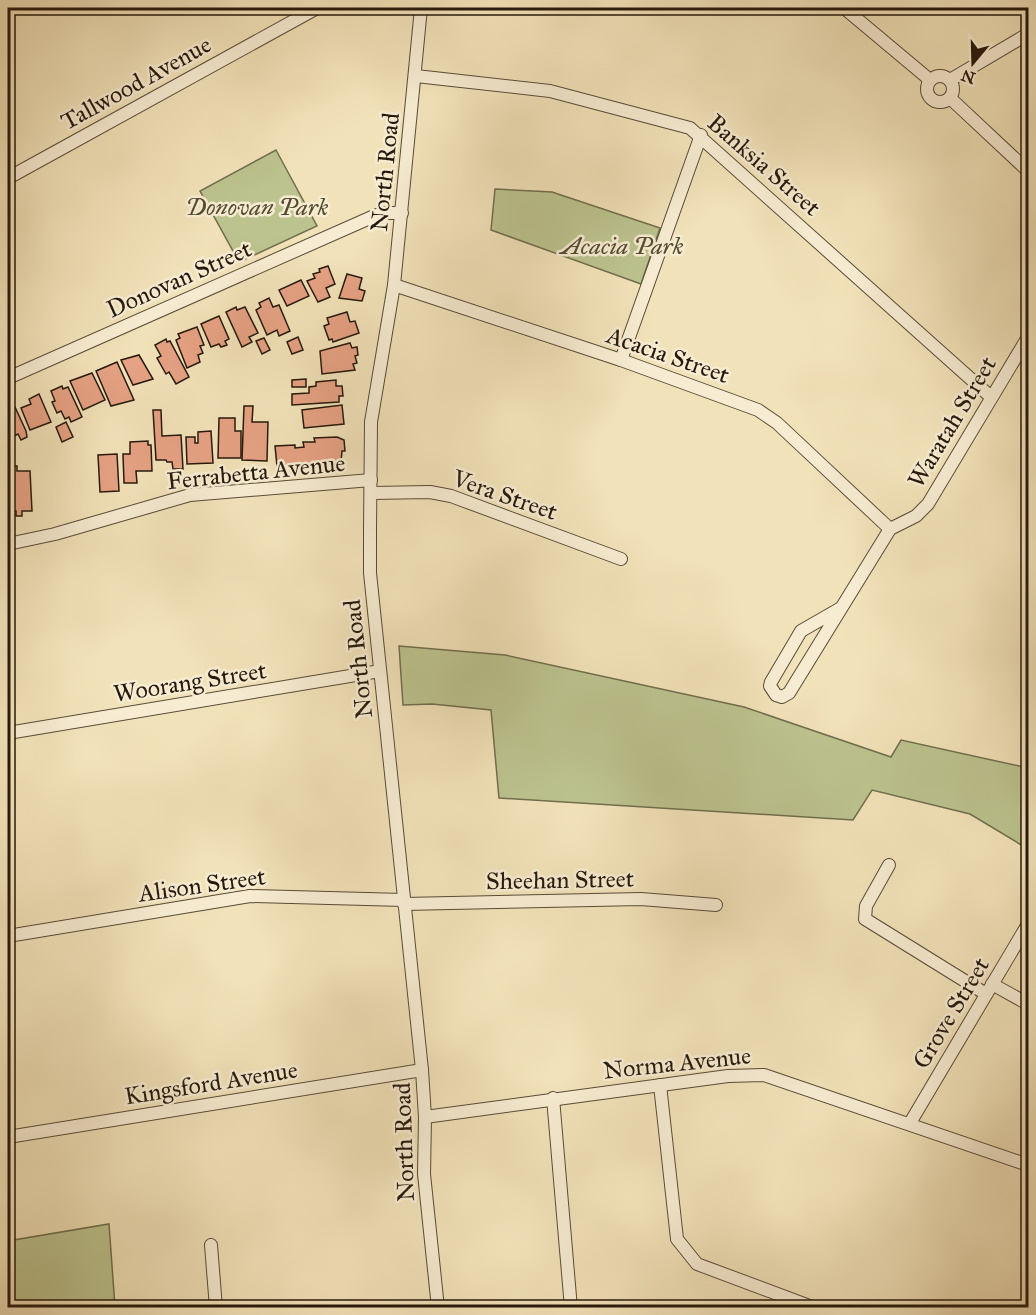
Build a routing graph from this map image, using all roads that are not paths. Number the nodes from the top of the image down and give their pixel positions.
1 (317, 8) edge
2 (421, 8) edge
3 (844, 8) edge
4 (1029, 34) edge
5 (416, 76) junction
6 (930, 80) junction
7 (950, 80) junction
8 (950, 98) junction
9 (701, 135) junction
10 (1029, 171) edge
11 (8, 178) edge
12 (402, 213) junction
13 (394, 285) junction
14 (1029, 337) edge
15 (621, 360) junction
16 (8, 378) edge
17 (991, 398) junction
18 (371, 486) junction
19 (890, 530) junction
20 (8, 544) edge
21 (621, 559) dead end
22 (841, 608) junction
23 (380, 671) junction
24 (8, 733) edge
25 (890, 865) dead end
26 (404, 902) junction
27 (716, 905) dead end
28 (1029, 924) edge
29 (8, 936) edge
30 (989, 989) junction
31 (1029, 1004) edge
32 (422, 1070) junction
33 (660, 1085) junction
34 (553, 1098) junction
35 (425, 1117) junction
36 (910, 1123) junction
37 (8, 1137) edge
38 (1029, 1165) edge
39 (211, 1245) dead end
40 (216, 1308) edge
41 (438, 1308) edge
42 (571, 1308) edge
43 (815, 1308) edge

1 - 11 street, Tallwood Avenue
2 - 5 street, North Road
3 - 6 street
4 - 7 street
5 - 9 street, Banksia Street
5 - 12 street, North Road
6 - 7 street
6 - 8 street
7 - 8 street
8 - 10 street
9 - 15 street
9 - 17 street, Banksia Street
12 - 13 street, North Road
12 - 16 street, Donovan Street
13 - 15 street, Acacia Street
13 - 18 street, North Road
14 - 17 street, Waratah Street
15 - 19 street, Acacia Street
17 - 19 street, Waratah Street
18 - 20 street, Ferrabetta Avenue
18 - 21 street, Vera Street
18 - 23 street, North Road
19 - 22 street, Waratah Street
22 - 22 street, Waratah Street
23 - 24 street, Woorang Street
23 - 26 street, North Road
25 - 30 street
26 - 27 street, Sheehan Street
26 - 29 street, Alison Street
26 - 32 street, North Road
28 - 30 street, Grove Street
30 - 31 street
30 - 36 street, Grove Street
32 - 35 street, North Road
32 - 37 street, Kingsford Avenue
33 - 34 street, Norma Avenue
33 - 36 street, Norma Avenue
33 - 43 street
34 - 35 street, Norma Avenue
34 - 42 street
35 - 41 street, North Road
36 - 38 street, Norma Avenue
39 - 40 street

